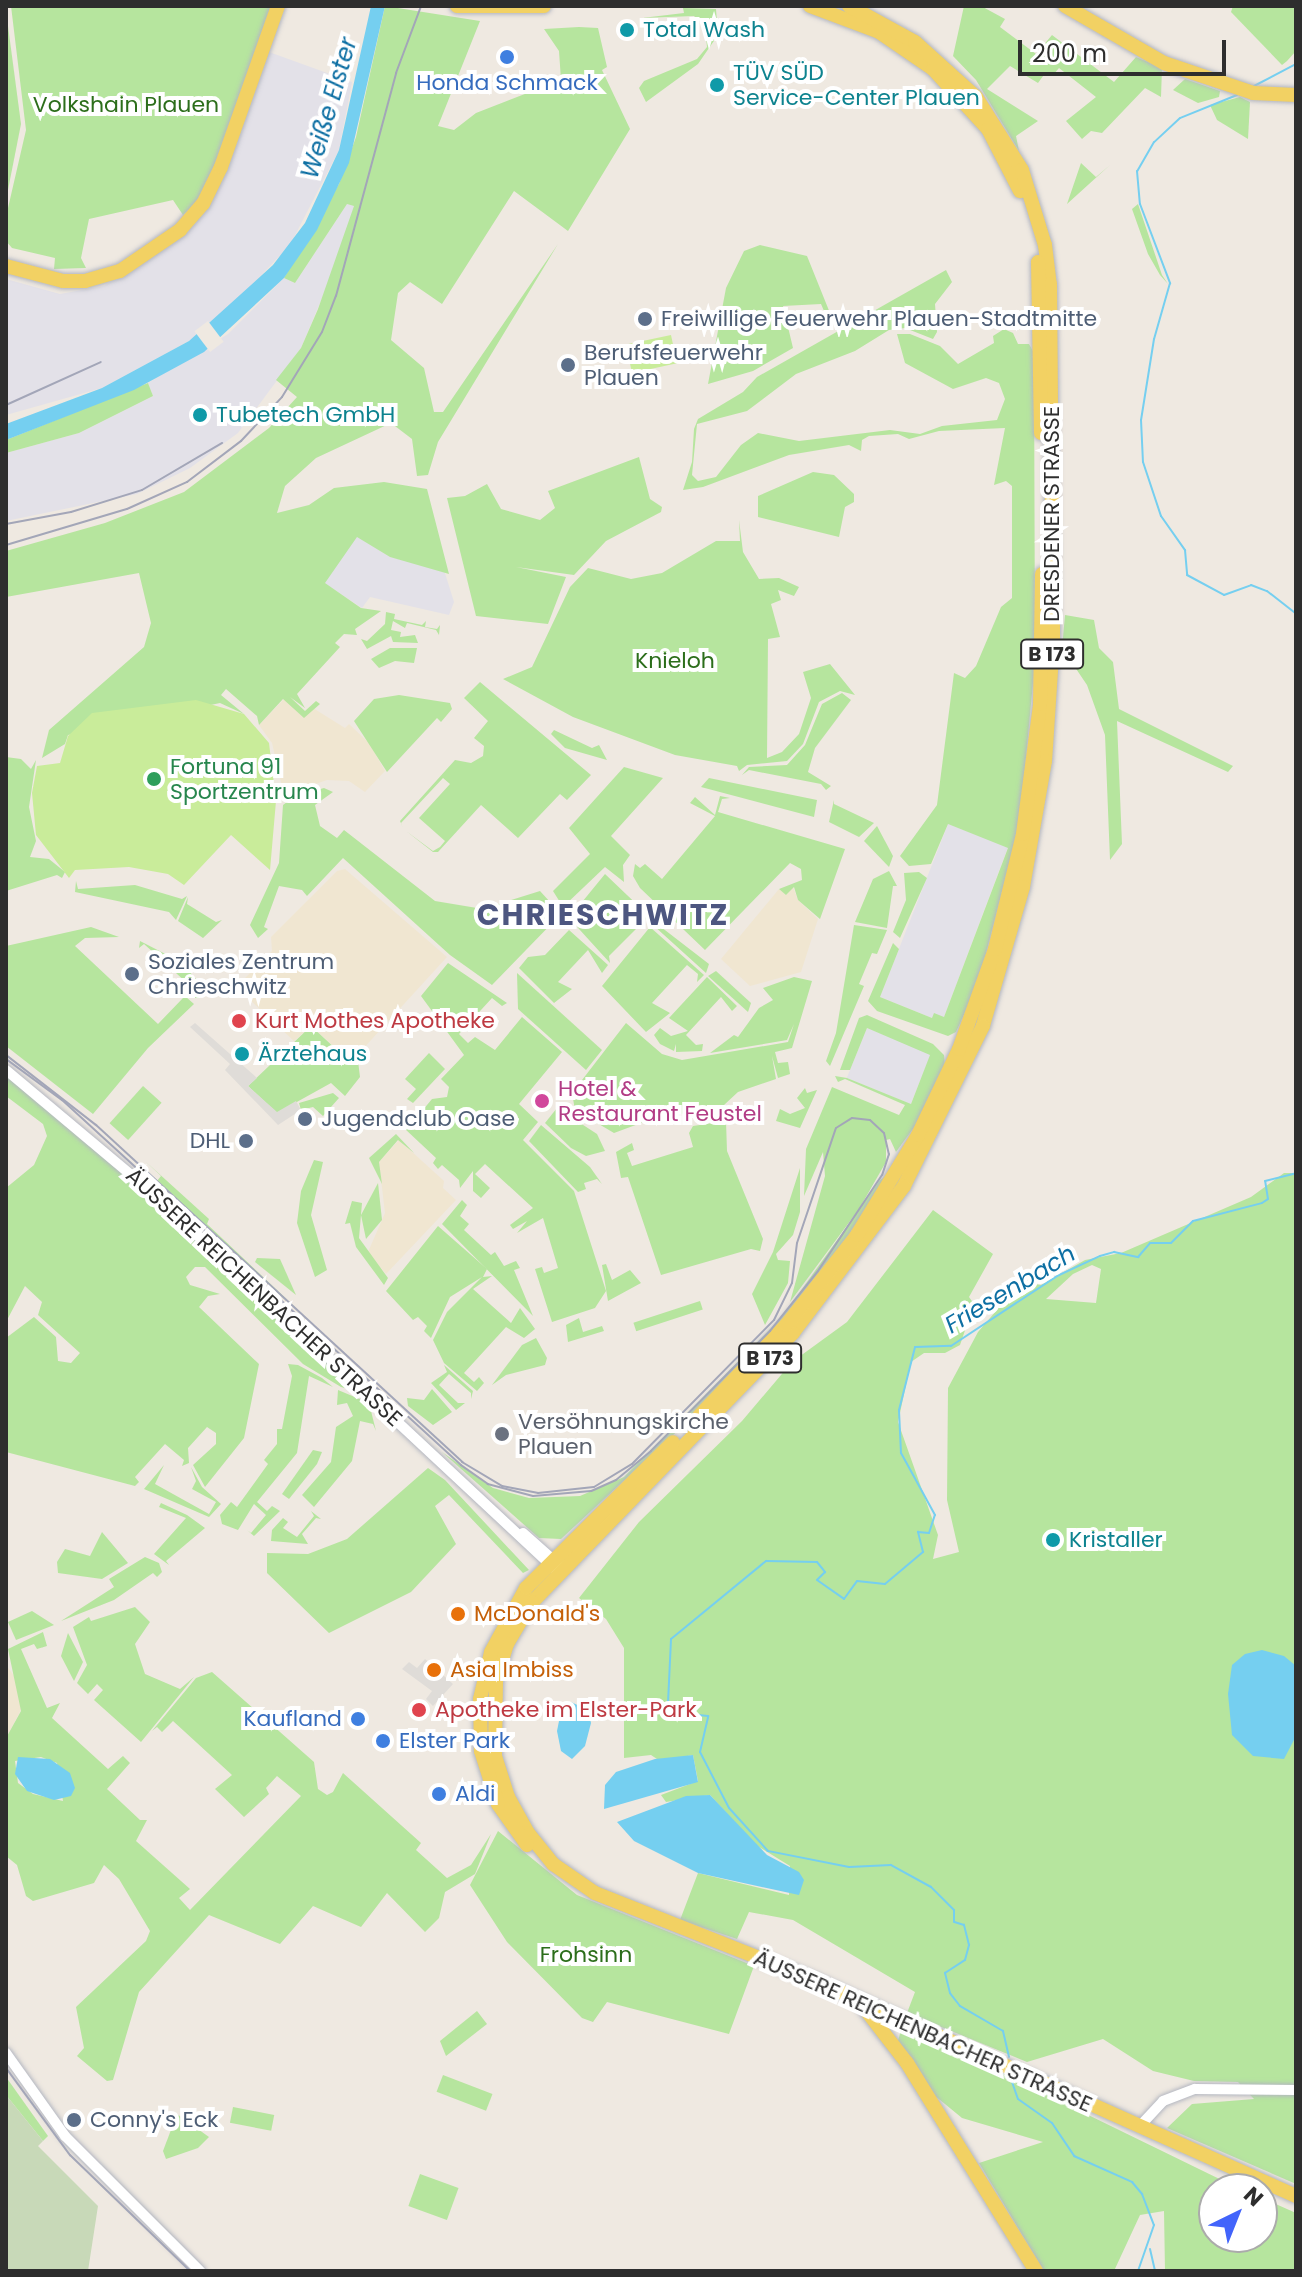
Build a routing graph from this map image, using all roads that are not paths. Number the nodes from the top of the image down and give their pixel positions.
1 (278, 6) edge
2 (284, 6) edge
3 (457, 6) edge
4 (544, 6) edge
5 (810, 6) edge
6 (849, 6) edge
7 (1065, 6) edge
8 (268, 37) junction
9 (1296, 95) edge
10 (1032, 211) junction
11 (6, 266) edge
12 (6, 1070) edge
13 (554, 1563) junction
14 (553, 1864) junction
15 (852, 1997) junction
16 (895, 2016) junction
17 (884, 2030) junction
18 (894, 2045) junction
19 (6, 2053) edge
20 (1296, 2090) edge
21 (1139, 2127) junction
22 (1296, 2196) edge
23 (200, 2271) edge
24 (1036, 2271) edge

1 - 8 main road
2 - 8 main road
3 - 4 main road
5 - 10 main road, B 173
6 - 10 main road, B 173
7 - 9 main road
8 - 11 main road
10 - 13 main road, B 173
12 - 13 street, ÄUSSERE REICHENBACHER STRASSE
13 - 14 main road, ÄUSSERE REICHENBACHER STRASSE / B 173
13 - 14 main road, ÄUSSERE REICHENBACHER STRASSE / B 173
14 - 15 main road, ÄUSSERE REICHENBACHER STRASSE / B 173
15 - 16 main road, ÄUSSERE REICHENBACHER STRASSE / B 173
15 - 17 main road
16 - 17 main road
16 - 18 main road
16 - 21 main road, ÄUSSERE REICHENBACHER STRASSE / B 173
17 - 18 main road
18 - 24 main road
19 - 23 street
20 - 21 street
21 - 22 main road, ÄUSSERE REICHENBACHER STRASSE / B 173

